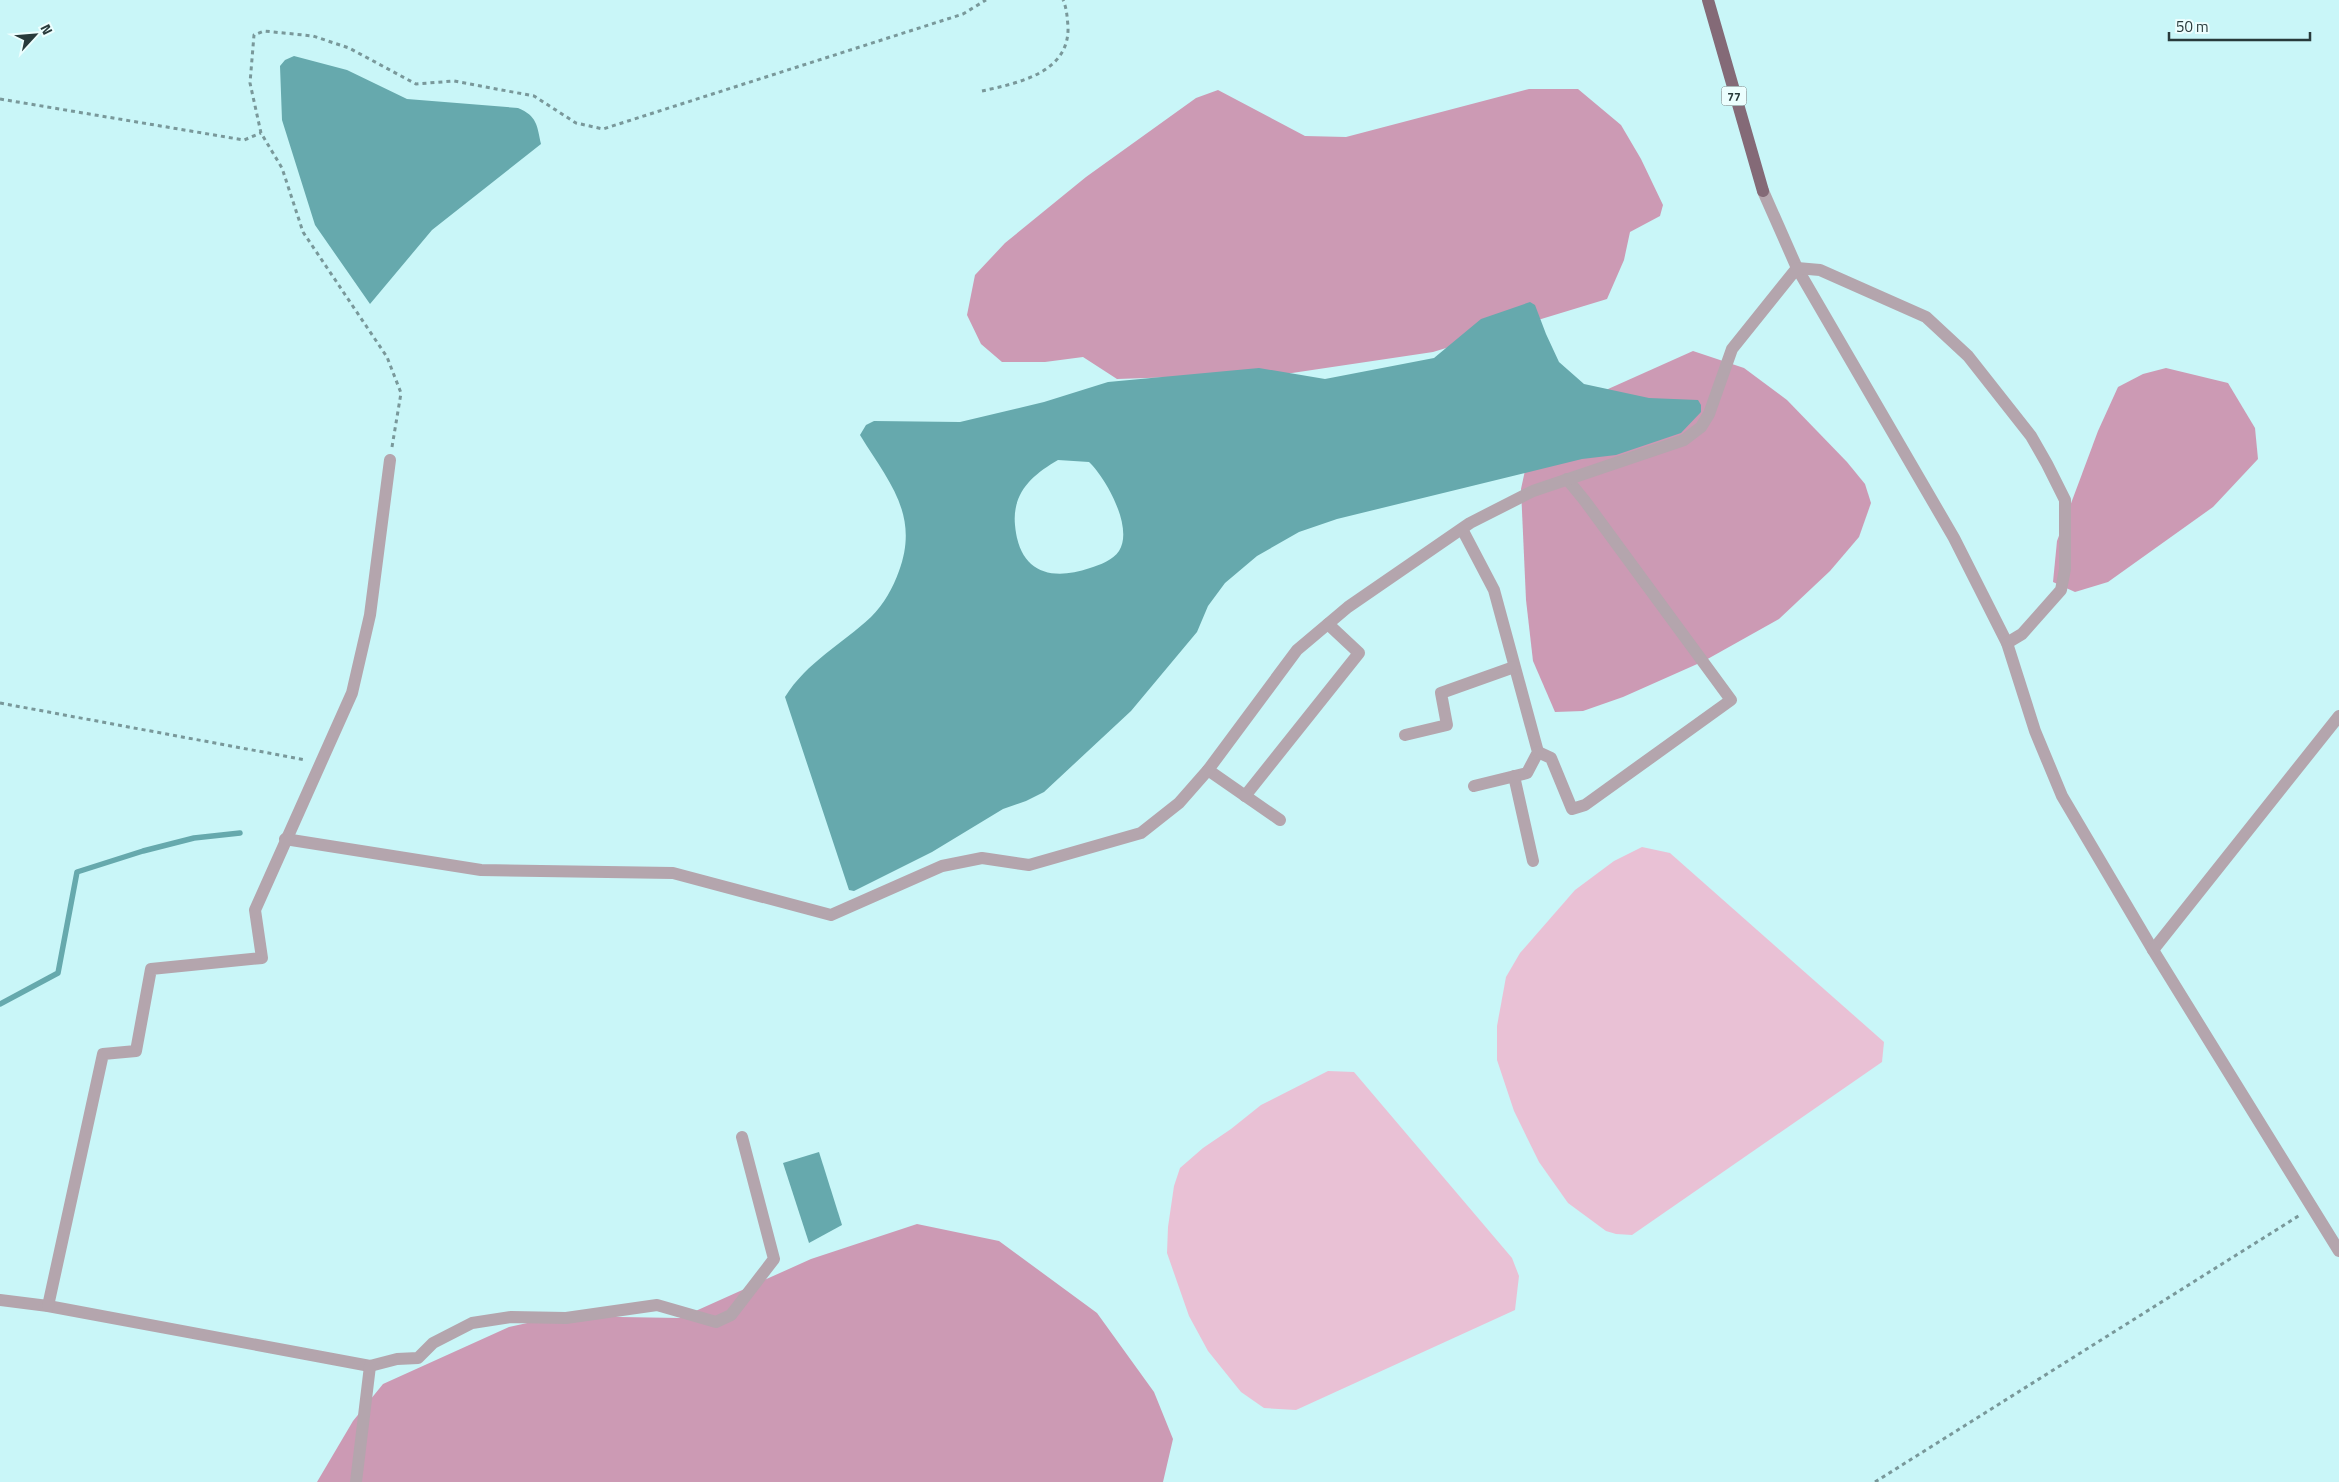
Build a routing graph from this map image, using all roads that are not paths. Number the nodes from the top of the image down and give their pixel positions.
1 (1708, 0) edge
2 (1763, 191) joint
3 (1797, 268) junction
4 (390, 460) road end
5 (1567, 480) junction
6 (1462, 529) junction
7 (1328, 624) junction
8 (2007, 643) junction
9 (1514, 667) junction
10 (2339, 716) edge
11 (1406, 735) dead end
12 (1538, 752) junction
13 (1208, 770) junction
14 (1514, 776) junction
15 (1474, 786) dead end
16 (1245, 796) junction
17 (1280, 820) dead end
18 (285, 839) junction
19 (1533, 861) dead end
20 (2153, 950) junction
21 (742, 1138) dead end
22 (2339, 1251) edge
23 (0, 1300) edge
24 (48, 1306) junction
25 (370, 1366) junction
26 (356, 1482) edge

1 - 2 main road, 77
2 - 3 street
3 - 5 street
3 - 8 street
3 - 8 street
4 - 18 street
5 - 6 street
5 - 12 street
6 - 7 street
6 - 9 street
7 - 13 street
7 - 16 street
8 - 20 street
9 - 11 street
9 - 12 street
10 - 20 street
12 - 14 street
13 - 16 street
13 - 18 street
14 - 15 street
14 - 19 street
16 - 17 street
18 - 24 street
20 - 22 street
21 - 25 street
23 - 24 street
24 - 25 street
25 - 26 street

